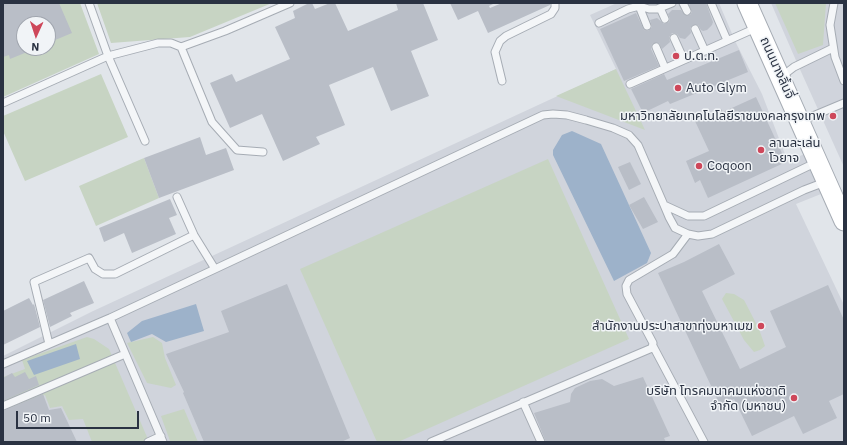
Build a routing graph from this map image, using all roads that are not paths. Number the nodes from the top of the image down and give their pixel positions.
1 (89, 3) edge
2 (290, 3) edge
3 (555, 3) edge
4 (672, 3) edge
5 (683, 3) edge
6 (711, 3) edge
7 (747, 3) edge
8 (834, 3) edge
9 (639, 6) junction
10 (660, 8) junction
11 (687, 11) dead end
12 (665, 19) dead end
13 (599, 24) dead end
14 (647, 26) dead end
15 (758, 27) junction
16 (695, 29) dead end
17 (674, 38) dead end
18 (727, 40) junction
19 (181, 47) junction
20 (656, 47) dead end
21 (833, 48) junction
22 (705, 51) junction
23 (108, 56) junction
24 (684, 60) junction
25 (665, 68) junction
26 (781, 78) junction
27 (502, 80) dead end
28 (844, 81) edge
29 (630, 84) dead end
30 (3, 103) edge
31 (844, 103) edge
32 (801, 121) junction
33 (145, 141) dead end
34 (263, 152) dead end
35 (818, 162) junction
36 (826, 182) junction
37 (177, 197) dead end
38 (664, 205) junction
39 (844, 221) edge
40 (688, 234) junction
41 (194, 235) junction
42 (214, 269) junction
43 (110, 318) junction
44 (49, 344) junction
45 (653, 346) junction
46 (125, 354) junction
47 (3, 364) edge
48 (523, 402) junction
49 (3, 406) edge
50 (162, 439) edge
51 (148, 442) edge
52 (431, 442) edge
53 (541, 442) edge
54 (704, 442) edge

1 - 23 lane
2 - 19 lane
3 - 27 lane
4 - 10 lane
5 - 11 lane
6 - 18 lane
7 - 15 main road, ถนนนางลิ้นจี่
8 - 21 lane
9 - 10 lane
9 - 13 lane
9 - 14 lane
10 - 12 lane
15 - 18 lane
15 - 26 main road, ถนนนางลิ้นจี่
16 - 22 lane
17 - 24 lane
18 - 22 lane
19 - 23 lane
19 - 34 lane
20 - 25 lane
21 - 26 lane
21 - 28 lane
22 - 24 lane
23 - 30 lane
23 - 33 lane
24 - 25 lane
25 - 29 lane
26 - 32 main road, ถนนนางลิ้นจี่
31 - 32 lane
32 - 35 main road, ถนนนางลิ้นจี่
35 - 36 main road, ถนนนางลิ้นจี่
35 - 38 lane
36 - 39 main road, ถนนนางลิ้นจี่
36 - 40 lane
37 - 41 lane
38 - 40 lane
38 - 42 lane
40 - 45 lane
41 - 42 lane
41 - 44 lane
42 - 43 lane
43 - 44 lane
43 - 46 lane
44 - 47 lane
45 - 48 lane
45 - 54 lane
46 - 49 lane
46 - 50 lane
48 - 52 lane
48 - 53 lane
50 - 51 lane

